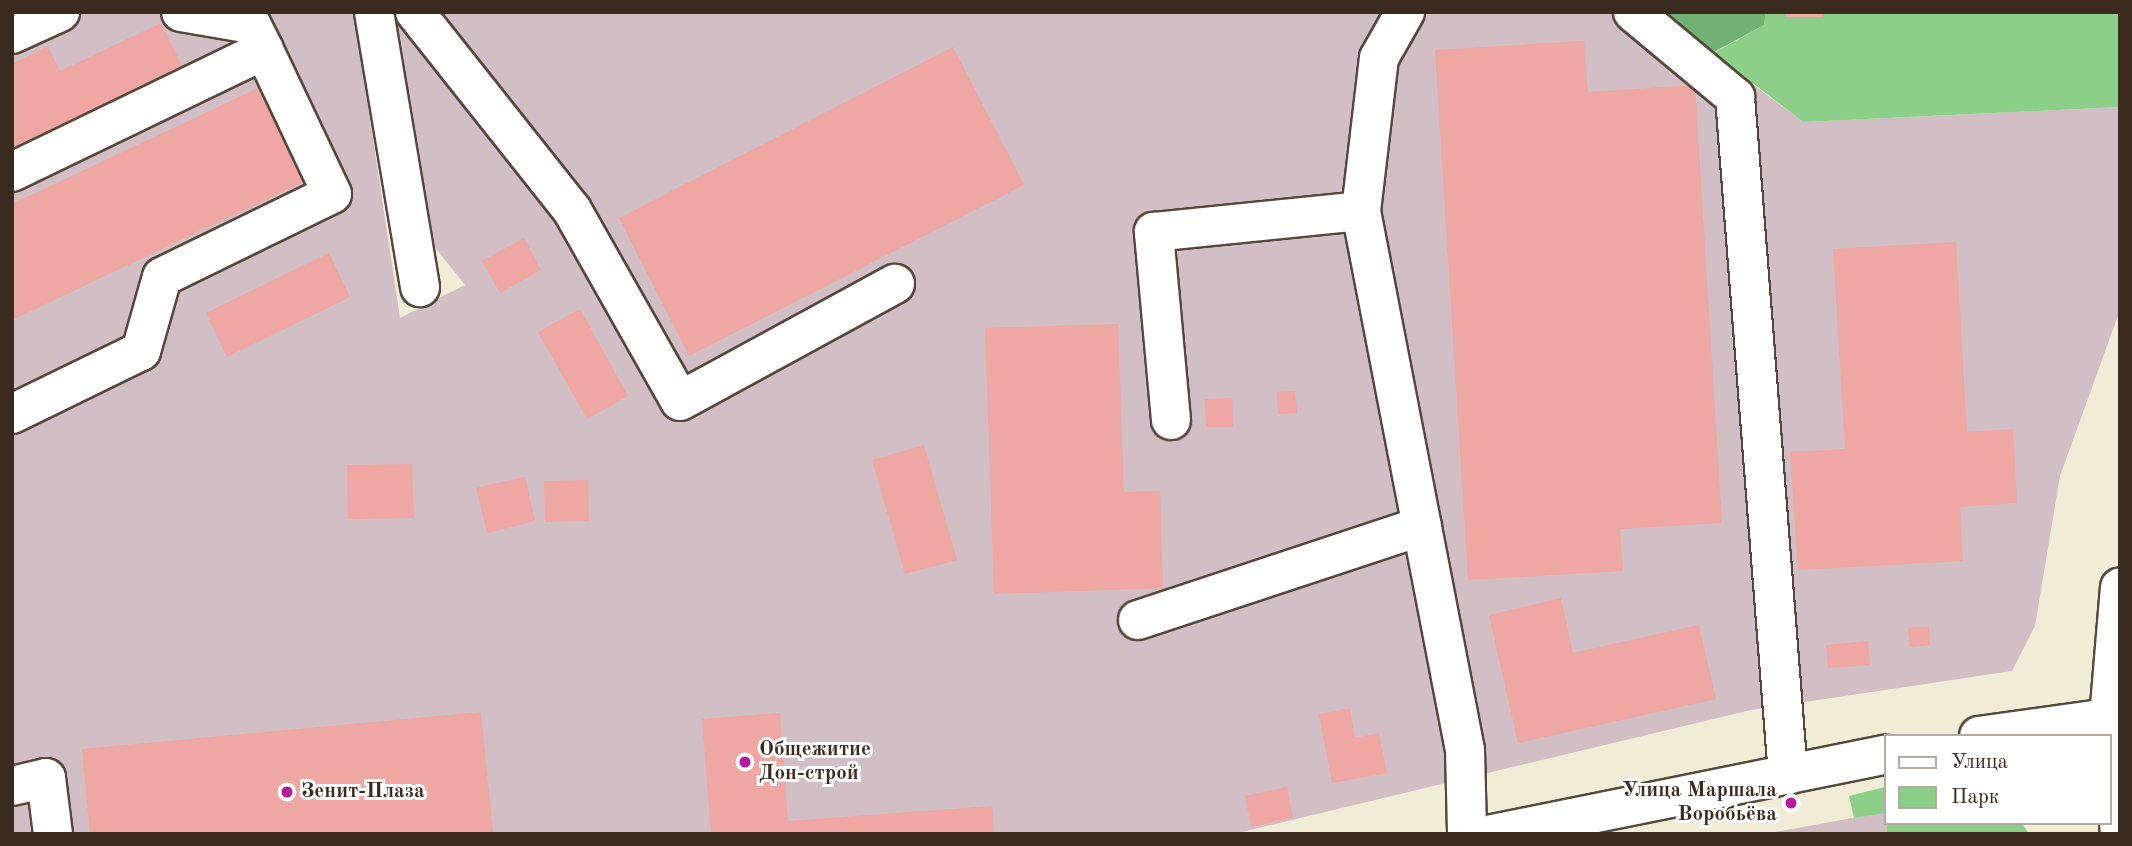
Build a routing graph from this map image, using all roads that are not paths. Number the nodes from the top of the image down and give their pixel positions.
1 (60, 12) edge
2 (181, 12) edge
3 (374, 12) edge
4 (415, 12) edge
5 (1405, 12) edge
6 (1633, 12) edge
7 (12, 34) edge
8 (264, 50) junction
9 (12, 172) edge
10 (1361, 211) junction
11 (895, 285) dead end
12 (420, 287) dead end
13 (12, 414) edge
14 (1171, 421) dead end
15 (1422, 526) junction
16 (2120, 587) edge
17 (1138, 620) dead end
18 (2109, 718) junction
19 (1993, 734) edge
20 (2111, 734) edge
21 (2111, 739) edge
22 (1884, 755) edge
23 (1788, 775) junction
24 (12, 786) edge
25 (53, 834) edge
26 (1467, 834) edge
27 (1492, 834) edge
28 (2120, 834) edge

1 - 7 street
2 - 8 street
3 - 12 street
4 - 11 street
5 - 10 street
6 - 23 street
8 - 9 street
8 - 13 street
10 - 14 street
10 - 15 street
15 - 17 street
15 - 26 street
16 - 18 street
18 - 19 street
18 - 20 street
21 - 28 street
22 - 23 street
23 - 27 street
24 - 25 street

